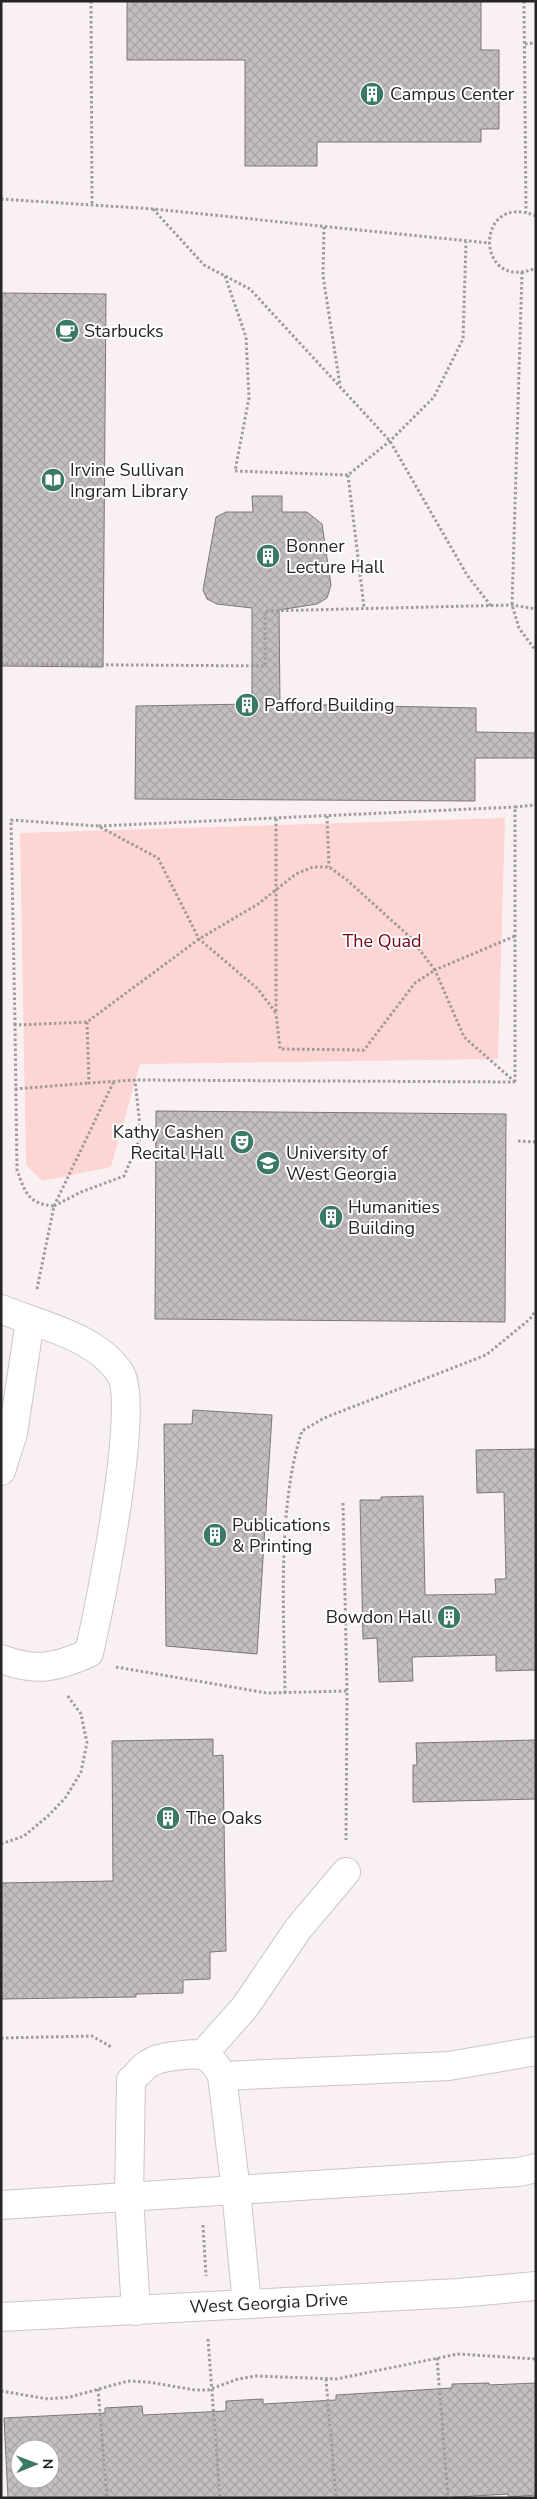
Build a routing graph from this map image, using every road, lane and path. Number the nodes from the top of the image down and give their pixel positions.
1 (91, 1) edge
2 (524, 1) edge
3 (536, 43) edge
4 (525, 44) junction
5 (1, 199) edge
6 (92, 205) junction
7 (153, 209) junction
8 (526, 212) junction
9 (536, 216) edge
10 (324, 228) junction
11 (466, 242) junction
12 (488, 243) junction
13 (536, 268) edge
14 (522, 272) junction
15 (225, 276) junction
16 (340, 386) junction
17 (390, 441) junction
18 (348, 475) junction
19 (512, 605) junction
20 (491, 606) junction
21 (364, 607) junction
22 (536, 609) edge
23 (536, 650) edge
24 (1, 664) edge
25 (536, 805) edge
26 (515, 808) junction
27 (327, 816) junction
28 (276, 817) junction
29 (98, 826) junction
30 (328, 867) junction
31 (278, 889) junction
32 (515, 936) junction
33 (199, 940) junction
34 (435, 970) junction
35 (276, 1013) junction
36 (87, 1022) junction
37 (15, 1025) junction
38 (135, 1080) junction
39 (114, 1081) junction
40 (515, 1082) junction
41 (89, 1083) junction
42 (15, 1089) junction
43 (518, 1141) dead end
44 (536, 1142) edge
45 (54, 1206) junction
46 (1, 1309) edge
47 (536, 1310) edge
48 (30, 1321) junction
49 (1, 1471) edge
50 (343, 1503) dead end
51 (89, 1653) junction
52 (1, 1659) edge
53 (35, 1668) junction
54 (347, 1690) junction
55 (285, 1693) junction
56 (1, 1844) edge
57 (346, 1872) joint
58 (1, 2038) edge
59 (113, 2048) dead end
60 (536, 2051) edge
61 (204, 2054) junction
62 (222, 2076) junction
63 (536, 2168) edge
64 (236, 2191) junction
65 (129, 2198) junction
66 (1, 2205) edge
67 (203, 2219) dead end
68 (206, 2276) dead end
69 (536, 2286) edge
70 (247, 2304) junction
71 (136, 2311) junction
72 (1, 2317) edge
73 (208, 2338) dead end
74 (437, 2358) junction
75 (536, 2359) edge
76 (326, 2379) junction
77 (212, 2388) junction
78 (98, 2389) junction
79 (1, 2391) edge
80 (107, 2498) edge
81 (220, 2498) edge
82 (336, 2498) edge
83 (448, 2498) edge

1 - 6 path
2 - 4 path
3 - 4 path
4 - 8 path
5 - 6 path
6 - 7 path
7 - 10 path
7 - 15 path
8 - 9 path
8 - 12 path
10 - 11 path
10 - 16 path
11 - 12 path
11 - 17 path
12 - 14 path
13 - 14 path
14 - 19 path
15 - 16 path
15 - 18 path
16 - 17 path
17 - 18 path
17 - 20 path
18 - 21 path
19 - 20 path
19 - 22 path
19 - 23 path
20 - 21 path
21 - 24 path
25 - 26 path
26 - 27 path
26 - 32 path
27 - 28 path
27 - 30 path
28 - 29 path
28 - 31 path
29 - 33 path
29 - 37 path
30 - 31 path
30 - 34 path
31 - 33 path
31 - 35 path
32 - 34 path
32 - 40 path
33 - 35 path
33 - 36 path
34 - 35 path
34 - 40 path
36 - 37 path
36 - 41 path
37 - 42 path
38 - 39 path
38 - 40 path
38 - 45 path
39 - 41 path
39 - 45 path
41 - 42 path
42 - 45 path
43 - 44 path
45 - 48 path
46 - 48 street
47 - 55 path
48 - 49 street
48 - 51 street
50 - 54 path
51 - 53 street
51 - 55 path
52 - 53 street
53 - 56 path
54 - 55 path
54 - 57 path
57 - 61 street
58 - 59 path
60 - 62 street
61 - 62 street
61 - 65 street
62 - 64 street
63 - 64 street
64 - 65 street
64 - 70 street
65 - 66 street
65 - 71 street
67 - 68 path
69 - 70 street, West Georgia Drive
70 - 71 street, West Georgia Drive
71 - 72 street, West Georgia Drive
73 - 77 path
74 - 75 path
74 - 76 path
74 - 83 path
76 - 77 path
76 - 82 path
77 - 78 path
77 - 81 path
78 - 79 path
78 - 80 path

